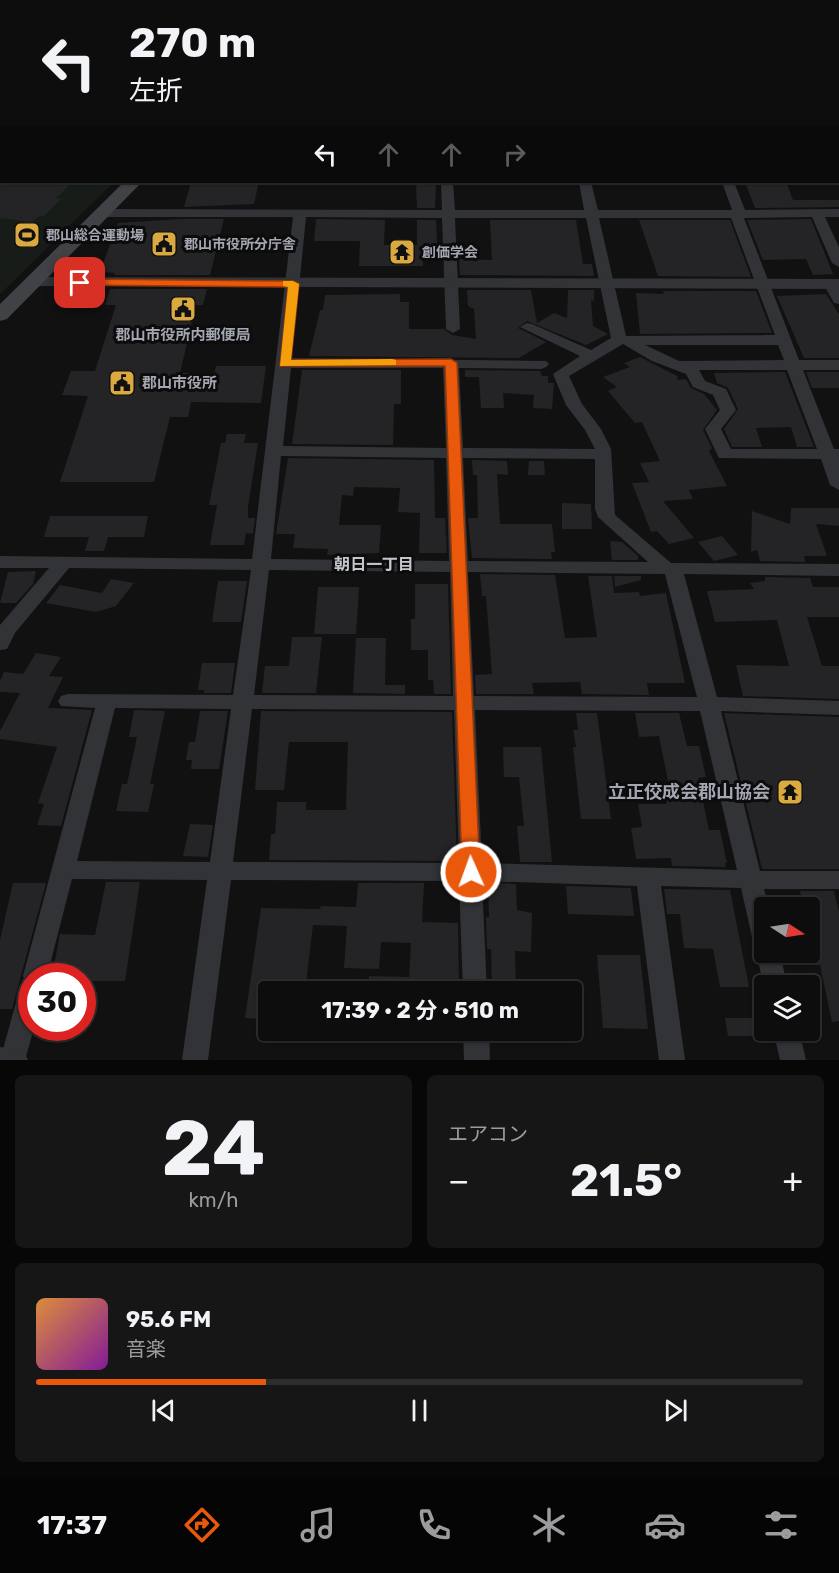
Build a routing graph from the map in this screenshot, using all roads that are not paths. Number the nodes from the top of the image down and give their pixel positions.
1 (133, 183) edge
2 (447, 183) edge
3 (585, 183) edge
4 (728, 183) edge
5 (103, 213) junction
6 (449, 213) junction
7 (817, 213) junction
8 (839, 213) edge
9 (300, 214) junction
10 (592, 214) junction
11 (738, 214) junction
12 (839, 263) edge
13 (33, 282) junction
14 (293, 284) junction
15 (452, 284) junction
16 (608, 285) junction
17 (765, 285) junction
18 (836, 290) edge
19 (0, 315) edge
20 (527, 327) dead end
21 (453, 329) dead end
22 (623, 340) junction
23 (784, 340) junction
24 (528, 353) dead end
25 (592, 357) junction
26 (284, 363) junction
27 (451, 363) junction
28 (541, 364) junction
29 (794, 364) junction
30 (673, 365) junction
31 (839, 365) edge
32 (561, 374) junction
33 (274, 451) junction
34 (454, 453) junction
35 (603, 453) junction
36 (833, 454) edge
37 (839, 485) edge
38 (0, 562) edge
39 (64, 562) junction
40 (261, 564) junction
41 (460, 566) junction
42 (670, 568) junction
43 (839, 570) edge
44 (0, 644) edge
45 (243, 700) junction
46 (68, 701) dead end
47 (107, 701) junction
48 (465, 702) junction
49 (710, 704) junction
50 (839, 708) edge
51 (64, 870) junction
52 (471, 872) junction
53 (220, 873) junction
54 (648, 878) junction
55 (839, 880) edge
56 (751, 881) junction
57 (755, 897) edge
58 (39, 963) edge
59 (475, 981) edge
60 (18, 1041) edge
61 (476, 1041) edge
62 (789, 1041) edge
63 (0, 1060) edge
64 (13, 1060) edge
65 (195, 1060) edge
66 (477, 1060) edge
67 (672, 1060) edge
68 (793, 1060) edge

1 - 5 main road
2 - 6 street
3 - 10 street
4 - 11 street
5 - 9 street
5 - 13 main road
6 - 9 street
6 - 10 street
6 - 15 street
7 - 8 street
7 - 11 street
7 - 12 street
9 - 14 street
10 - 11 street
10 - 16 street
11 - 17 street
13 - 14 street
13 - 19 main road
14 - 15 street
14 - 26 street
15 - 16 street
15 - 21 street
16 - 17 street
16 - 22 street
17 - 18 street
17 - 23 street
20 - 25 street
22 - 23 street
22 - 25 street
22 - 30 street
23 - 29 street
24 - 28 street
25 - 32 street
26 - 27 street
26 - 33 street
27 - 28 street
27 - 34 street
28 - 32 street
29 - 30 street
29 - 31 street
29 - 36 street
30 - 36 street
32 - 35 street
33 - 34 street
33 - 40 street
34 - 35 street
34 - 41 street
35 - 42 street
36 - 37 street
38 - 39 street
39 - 40 street
39 - 44 street
40 - 41 street
40 - 45 street
41 - 42 street
41 - 48 street
42 - 43 street
42 - 49 street
45 - 47 street
45 - 48 street
45 - 53 street
46 - 47 street
47 - 51 street
48 - 49 street
48 - 52 street
49 - 50 street
49 - 56 street
51 - 53 street
51 - 58 street
52 - 53 street
52 - 54 street
52 - 59 street
53 - 65 street
54 - 56 street
54 - 67 street
55 - 56 street
56 - 57 street
60 - 64 street
61 - 66 street
62 - 68 street
63 - 64 street

